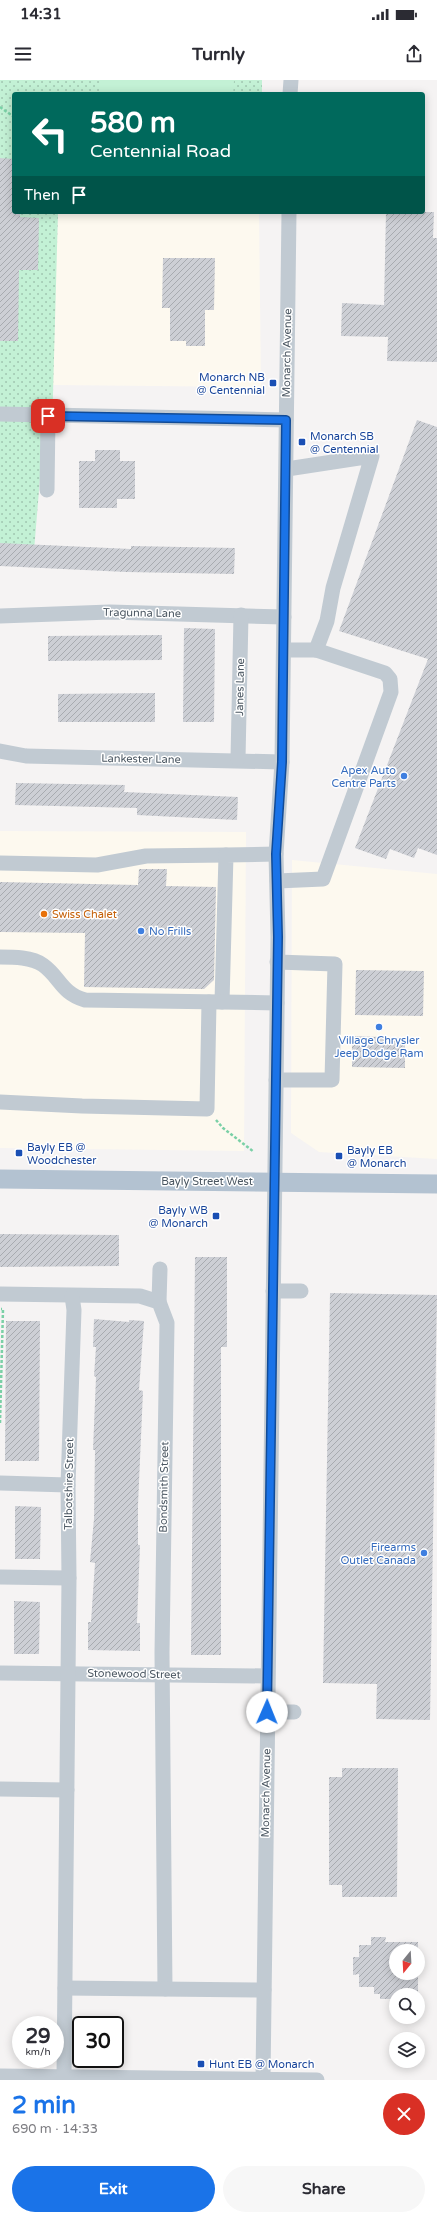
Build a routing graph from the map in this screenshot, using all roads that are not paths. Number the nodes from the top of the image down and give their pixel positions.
1 (291, 80) edge
2 (290, 92) edge
3 (289, 214) edge
4 (0, 414) edge
5 (48, 416) junction
6 (286, 420) junction
7 (287, 469) junction
8 (47, 490) dead end
9 (241, 615) junction
10 (0, 616) edge
11 (284, 617) junction
12 (284, 650) junction
13 (316, 650) junction
14 (0, 751) edge
15 (238, 759) junction
16 (282, 762) junction
17 (276, 854) junction
18 (226, 855) junction
19 (0, 863) edge
20 (277, 881) junction
21 (0, 957) edge
22 (277, 962) junction
23 (216, 1002) junction
24 (277, 1003) junction
25 (276, 1080) junction
26 (0, 1102) edge
27 (0, 1179) edge
28 (274, 1182) junction
29 (437, 1184) edge
30 (160, 1269) dead end
31 (273, 1291) junction
32 (301, 1291) dead end
33 (0, 1294) edge
34 (72, 1296) junction
35 (159, 1302) junction
36 (0, 1483) edge
37 (68, 1485) junction
38 (0, 1577) edge
39 (69, 1578) junction
40 (0, 1673) edge
41 (68, 1673) junction
42 (162, 1674) junction
43 (268, 1676) junction
44 (267, 1712) junction
45 (294, 1712) dead end
46 (0, 1789) edge
47 (67, 1790) junction
48 (65, 1988) junction
49 (165, 1989) junction
50 (264, 1990) junction
51 (0, 2076) edge
52 (64, 2076) junction
53 (263, 2078) junction
54 (316, 2080) edge

1 - 2 street
3 - 6 street, Monarch Avenue
4 - 5 street
5 - 6 street
5 - 8 street
6 - 7 street, Monarch Avenue
7 - 11 street, Monarch Avenue
7 - 13 street
9 - 10 street, Tragunna Lane
9 - 11 street, Tragunna Lane
9 - 15 street, Janes Lane
11 - 12 street, Monarch Avenue
12 - 13 street
12 - 16 street, Monarch Avenue
13 - 20 street
14 - 15 street, Lankester Lane
15 - 16 street, Lankester Lane
16 - 17 street, Monarch Avenue
17 - 18 street
17 - 20 street, Monarch Avenue
18 - 19 street
18 - 23 street
20 - 22 street, Monarch Avenue
21 - 23 street
22 - 24 street, Monarch Avenue
22 - 25 street
23 - 24 street
23 - 26 street
24 - 25 street, Monarch Avenue
25 - 28 street, Monarch Avenue
27 - 28 main road, Bayly Street West
28 - 29 main road, Bayly Street West
28 - 31 street, Monarch Avenue
30 - 35 street, Bondsmith Street
31 - 32 street
31 - 43 street, Monarch Avenue
33 - 34 street
34 - 35 street
34 - 37 street, Talbotshire Street
35 - 42 street, Bondsmith Street
36 - 37 street
37 - 39 street, Talbotshire Street
38 - 39 street
39 - 41 street, Talbotshire Street
40 - 41 street, Stonewood Street
41 - 42 street, Stonewood Street
41 - 47 street, Talbotshire Street
42 - 43 street, Stonewood Street
42 - 49 street, Bondsmith Street
43 - 44 street, Monarch Avenue
44 - 45 street
44 - 50 street, Monarch Avenue
46 - 47 street
47 - 48 street, Talbotshire Street
48 - 49 street
48 - 52 street, Talbotshire Street
49 - 50 street
50 - 53 street, Monarch Avenue
51 - 52 street
52 - 53 street
53 - 54 street

